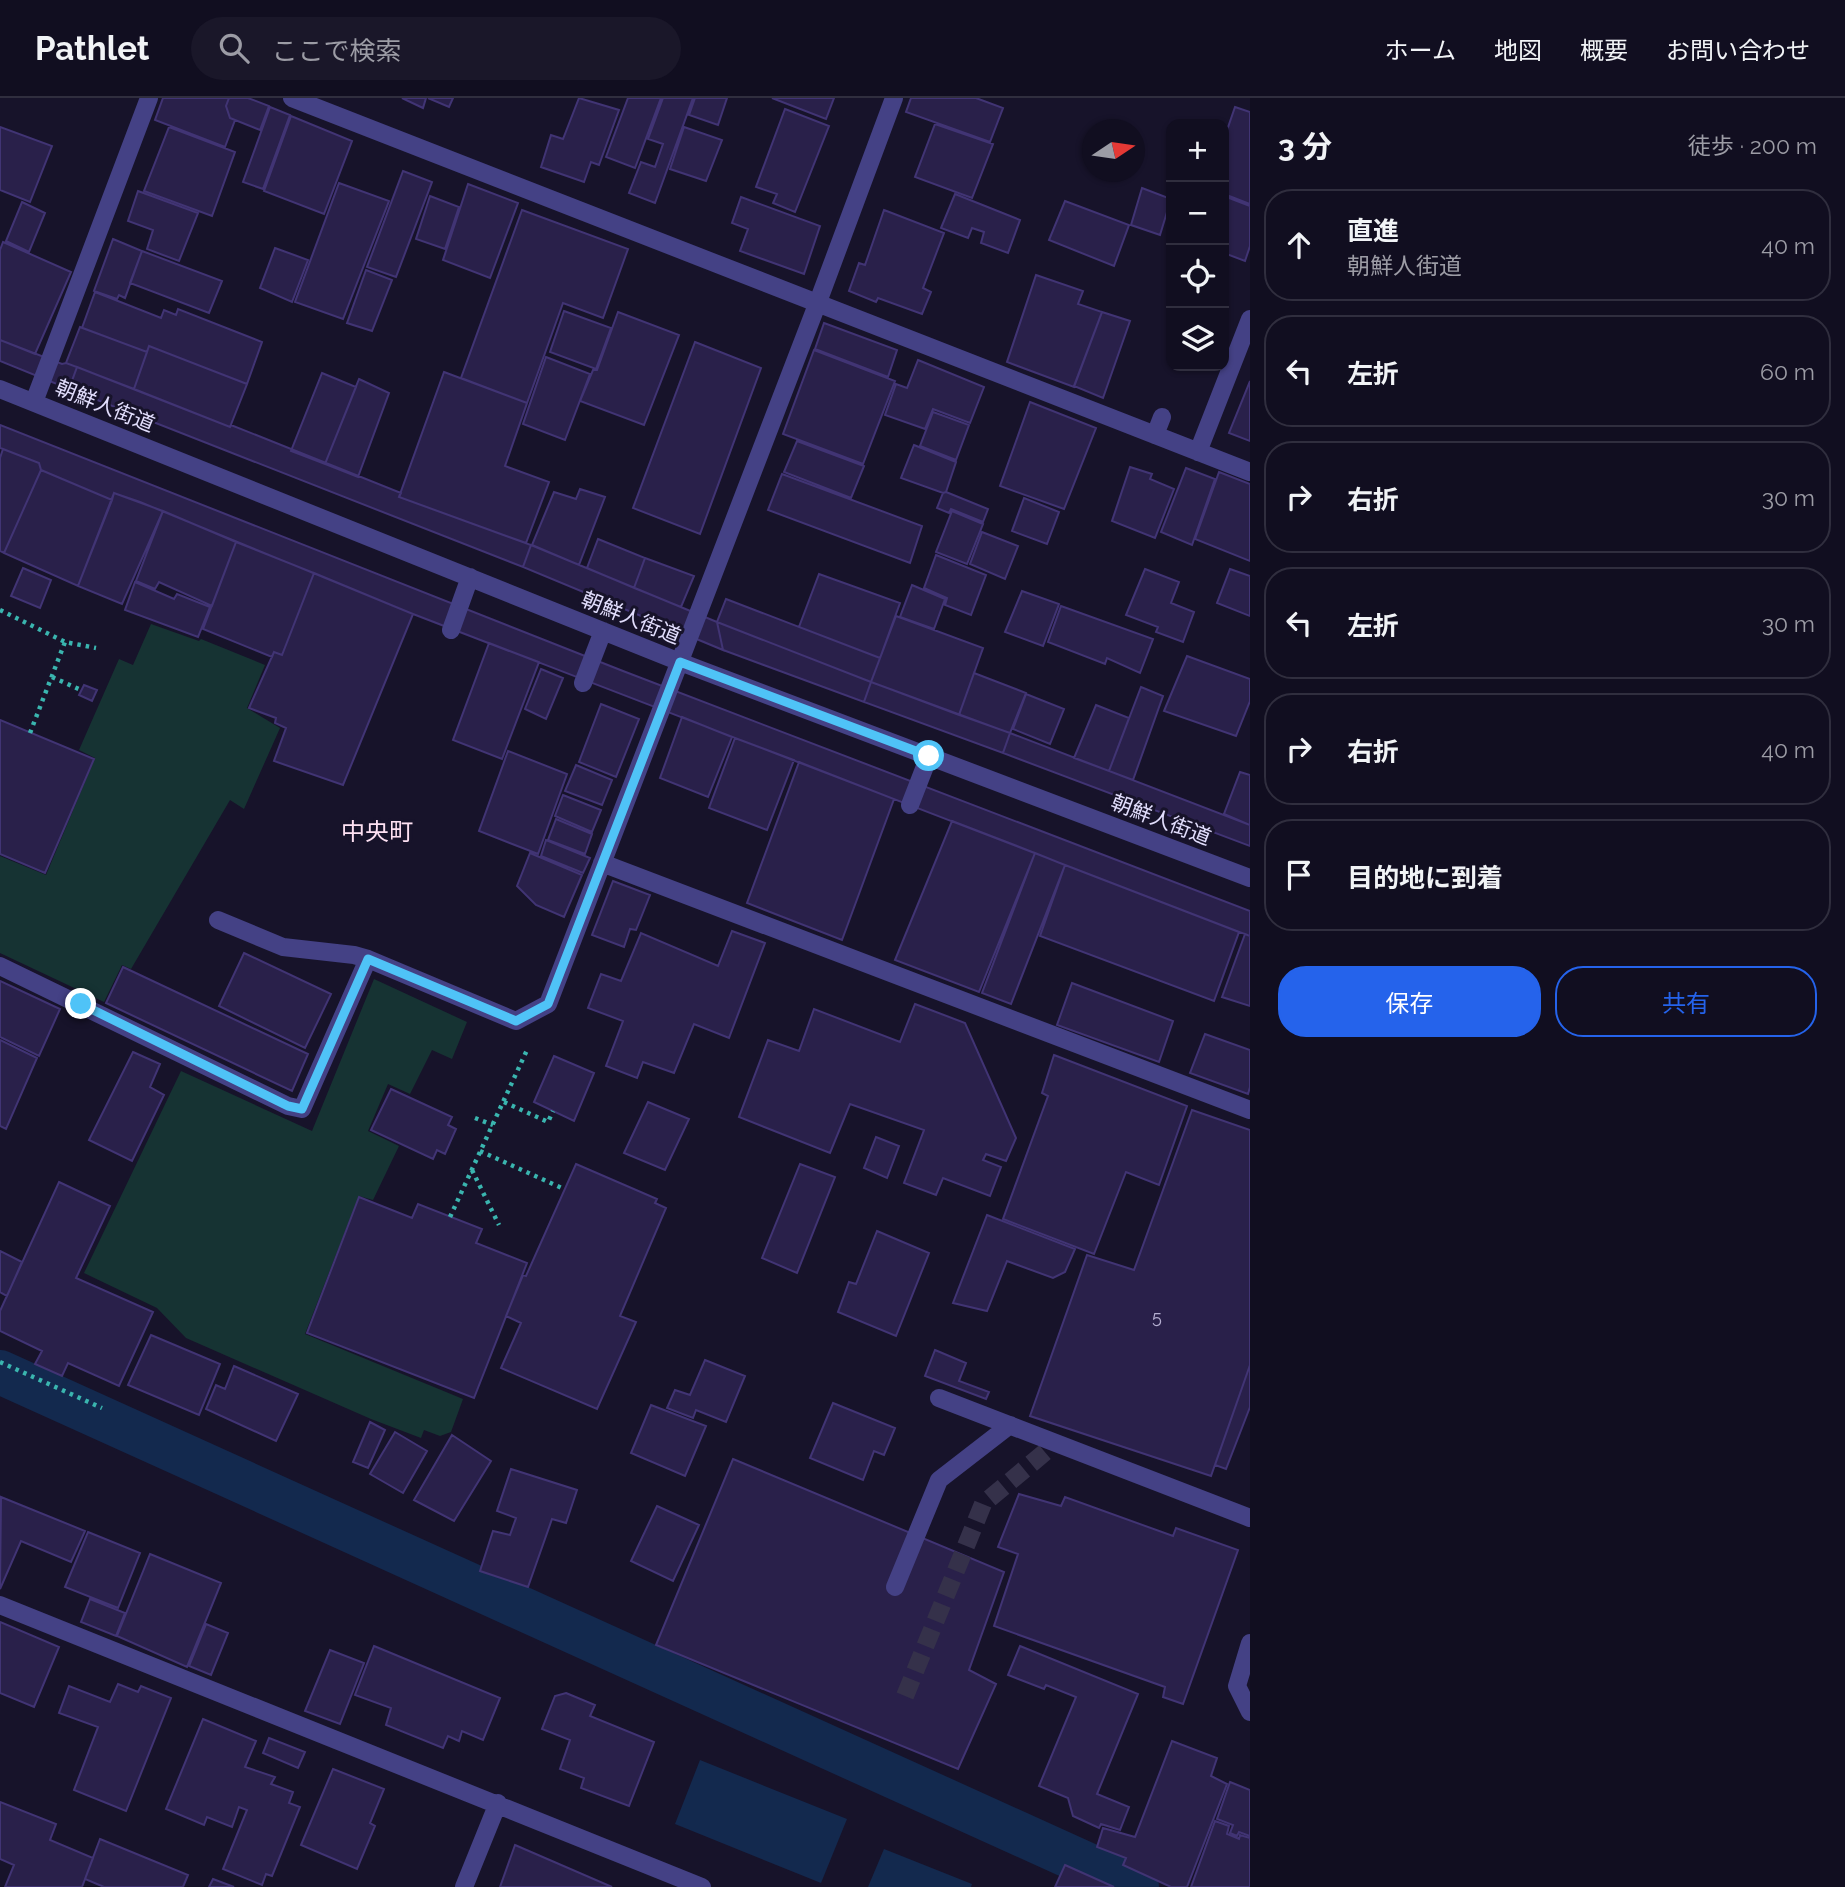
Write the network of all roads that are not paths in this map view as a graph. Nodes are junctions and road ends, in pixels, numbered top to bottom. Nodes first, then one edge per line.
1 (149, 98) edge
2 (292, 98) edge
3 (894, 98) edge
4 (818, 302) junction
5 (1250, 319) edge
6 (0, 388) edge
7 (34, 402) junction
8 (1162, 418) dead end
9 (1155, 435) junction
10 (1198, 452) junction
11 (1250, 472) edge
12 (470, 577) junction
13 (451, 630) dead end
14 (603, 631) junction
15 (680, 662) junction
16 (583, 683) dead end
17 (929, 756) junction
18 (910, 806) dead end
19 (602, 863) junction
20 (1250, 878) edge
21 (218, 920) dead end
22 (368, 959) junction
23 (0, 967) edge
24 (1250, 1110) edge
25 (939, 1398) dead end
26 (1010, 1425) junction
27 (1250, 1518) edge
28 (895, 1587) dead end
29 (0, 1605) edge
30 (1250, 1643) edge
31 (1250, 1712) edge
32 (498, 1803) junction
33 (464, 1887) edge
34 (702, 1887) edge

1 - 7 street
2 - 4 street
3 - 4 street
4 - 9 street
4 - 15 street
5 - 10 street
6 - 7 street, 朝鮮人街道
7 - 12 street, 朝鮮人街道
8 - 9 street
9 - 10 street
10 - 11 street
12 - 13 street
12 - 14 street, 朝鮮人街道
14 - 15 street, 朝鮮人街道
14 - 16 street
15 - 17 street, 朝鮮人街道
15 - 19 street
17 - 18 street
17 - 20 street, 朝鮮人街道
19 - 22 street
19 - 24 street
21 - 22 street
22 - 23 street
25 - 26 street
26 - 27 street
26 - 28 street
29 - 32 street
30 - 31 street
32 - 33 street
32 - 34 street

